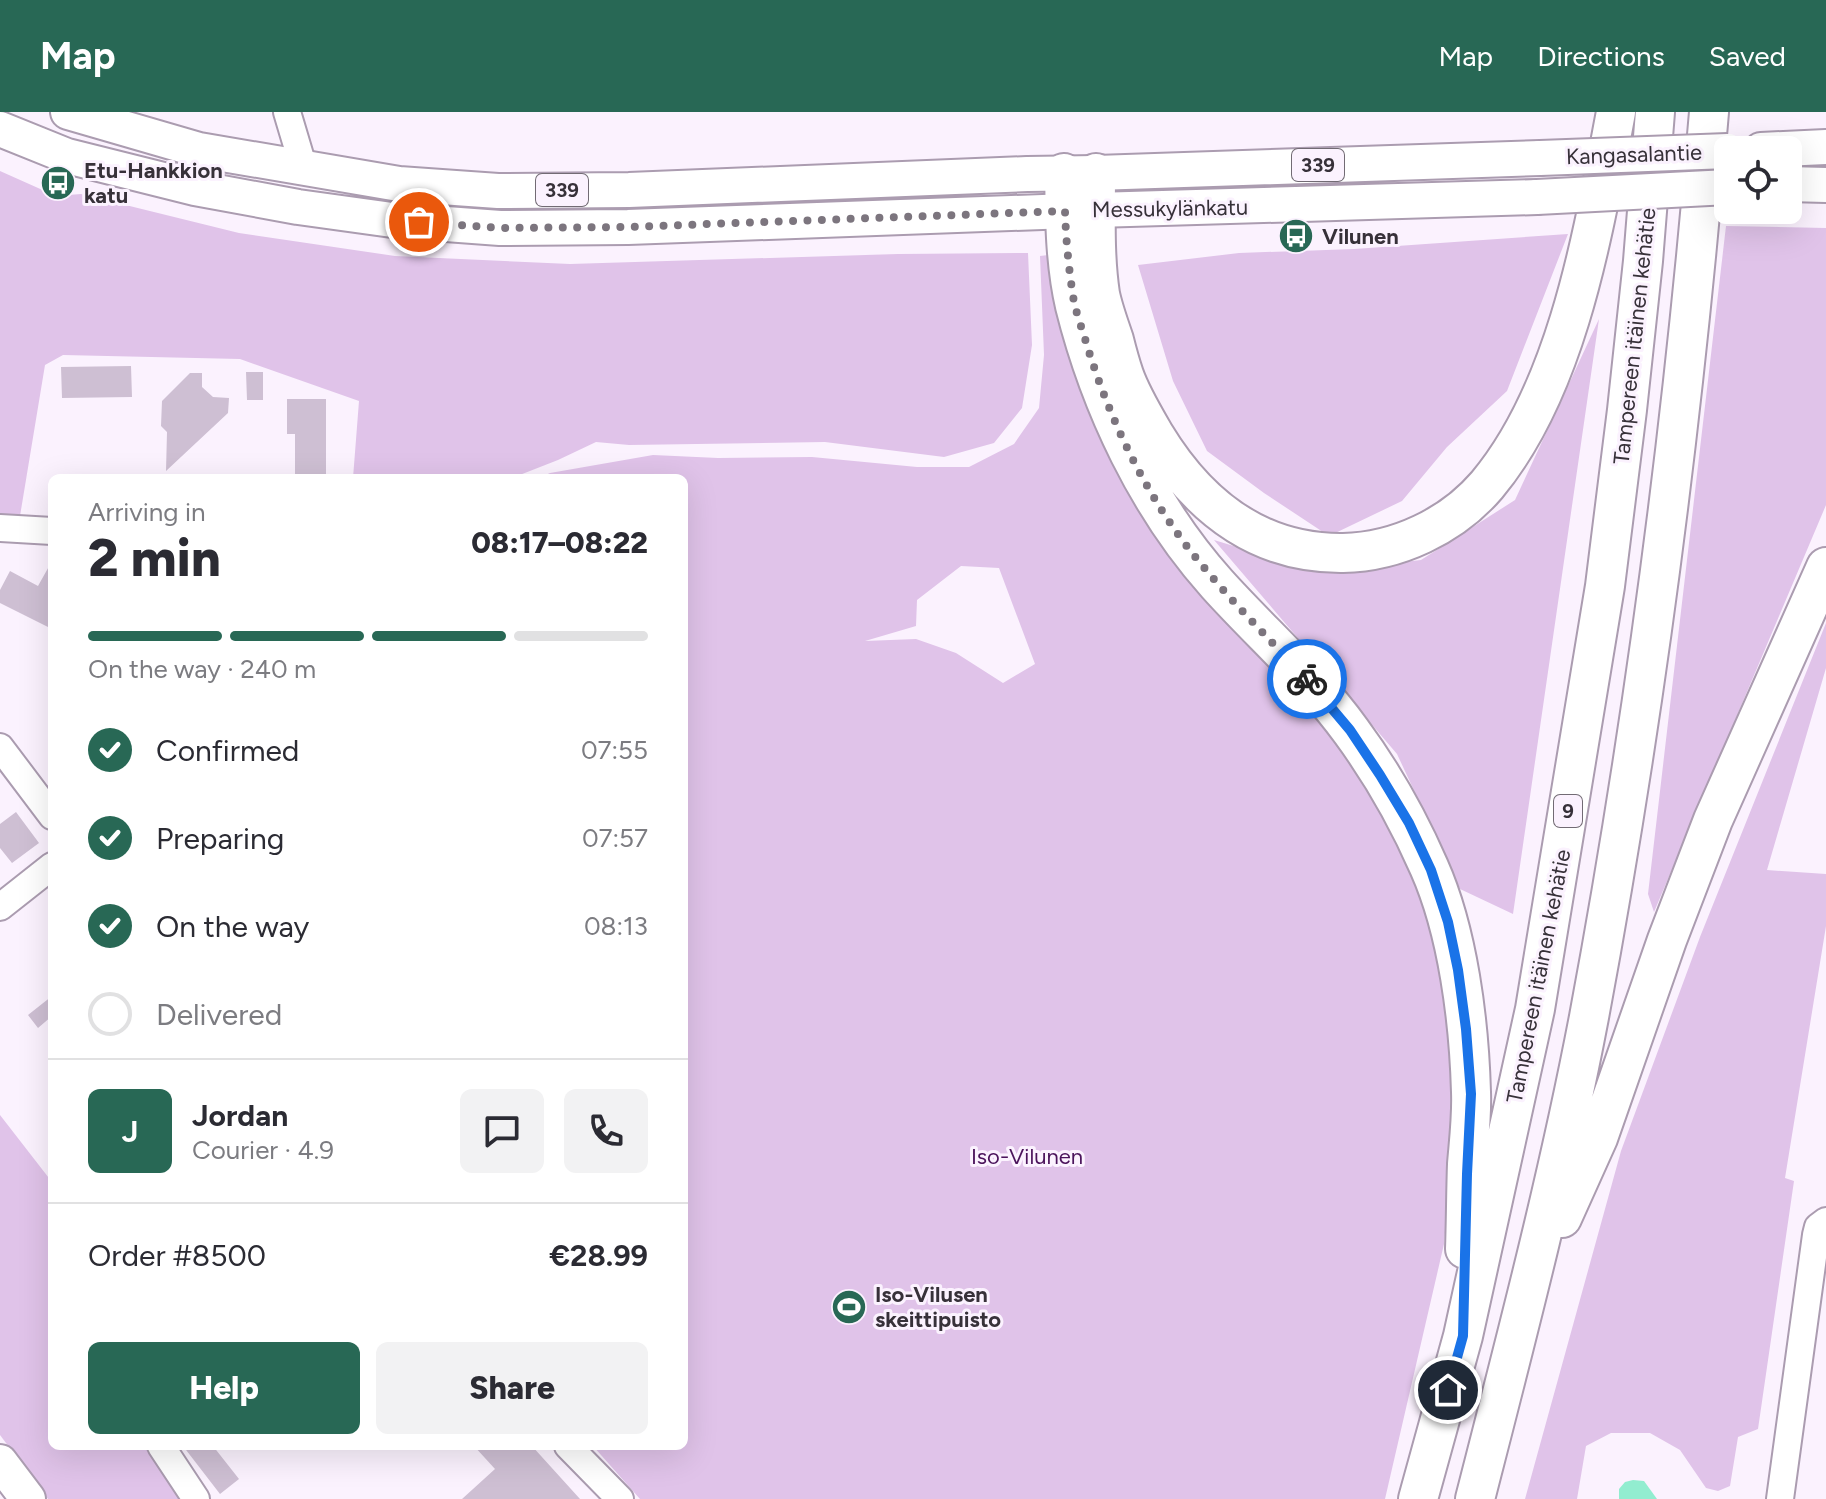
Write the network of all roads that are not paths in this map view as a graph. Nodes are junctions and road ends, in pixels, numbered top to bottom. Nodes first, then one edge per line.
1 (68, 112) edge
2 (287, 112) edge
3 (1616, 112) edge
4 (1655, 112) edge
5 (1709, 112) edge
6 (0, 129) edge
7 (1826, 147) edge
8 (1802, 148) edge
9 (1714, 152) edge
10 (1540, 158) joint
11 (304, 169) junction
12 (1802, 184) edge
13 (1826, 185) edge
14 (1714, 188) edge
15 (1080, 192) junction
16 (1537, 197) joint
17 (0, 528) edge
18 (48, 531) edge
19 (1826, 567) edge
20 (0, 747) edge
21 (48, 811) edge
22 (48, 869) edge
23 (0, 907) edge
24 (1826, 1221) edge
25 (1525, 1301) junction
26 (1463, 1336) junction
27 (164, 1450) edge
28 (572, 1450) edge
29 (0, 1462) edge
30 (28, 1499) edge
31 (196, 1499) edge
32 (620, 1499) edge
33 (1418, 1499) edge
34 (1475, 1499) edge
35 (1780, 1499) edge

1 - 11 main road, Messukylänkatu / 339
2 - 11 street
3 - 15 highway
4 - 26 highway, Tampereen itäinen kehätie / 9
5 - 25 highway
6 - 15 main road, Messukylänkatu / 339
7 - 8 main road
9 - 10 main road, Kangasalantie / 339, bridge
10 - 15 main road, Messukylänkatu / 339
11 - 15 main road, Messukylänkatu / 339
12 - 13 main road
14 - 16 main road, Kangasalantie / 339, bridge
15 - 16 main road, Messukylänkatu / 339
15 - 26 highway
17 - 18 street
19 - 25 highway
20 - 21 street
22 - 23 street
24 - 35 street
25 - 34 highway
26 - 33 highway, Tampereen itäinen kehätie / 9
27 - 31 street
28 - 32 street
29 - 30 main road

